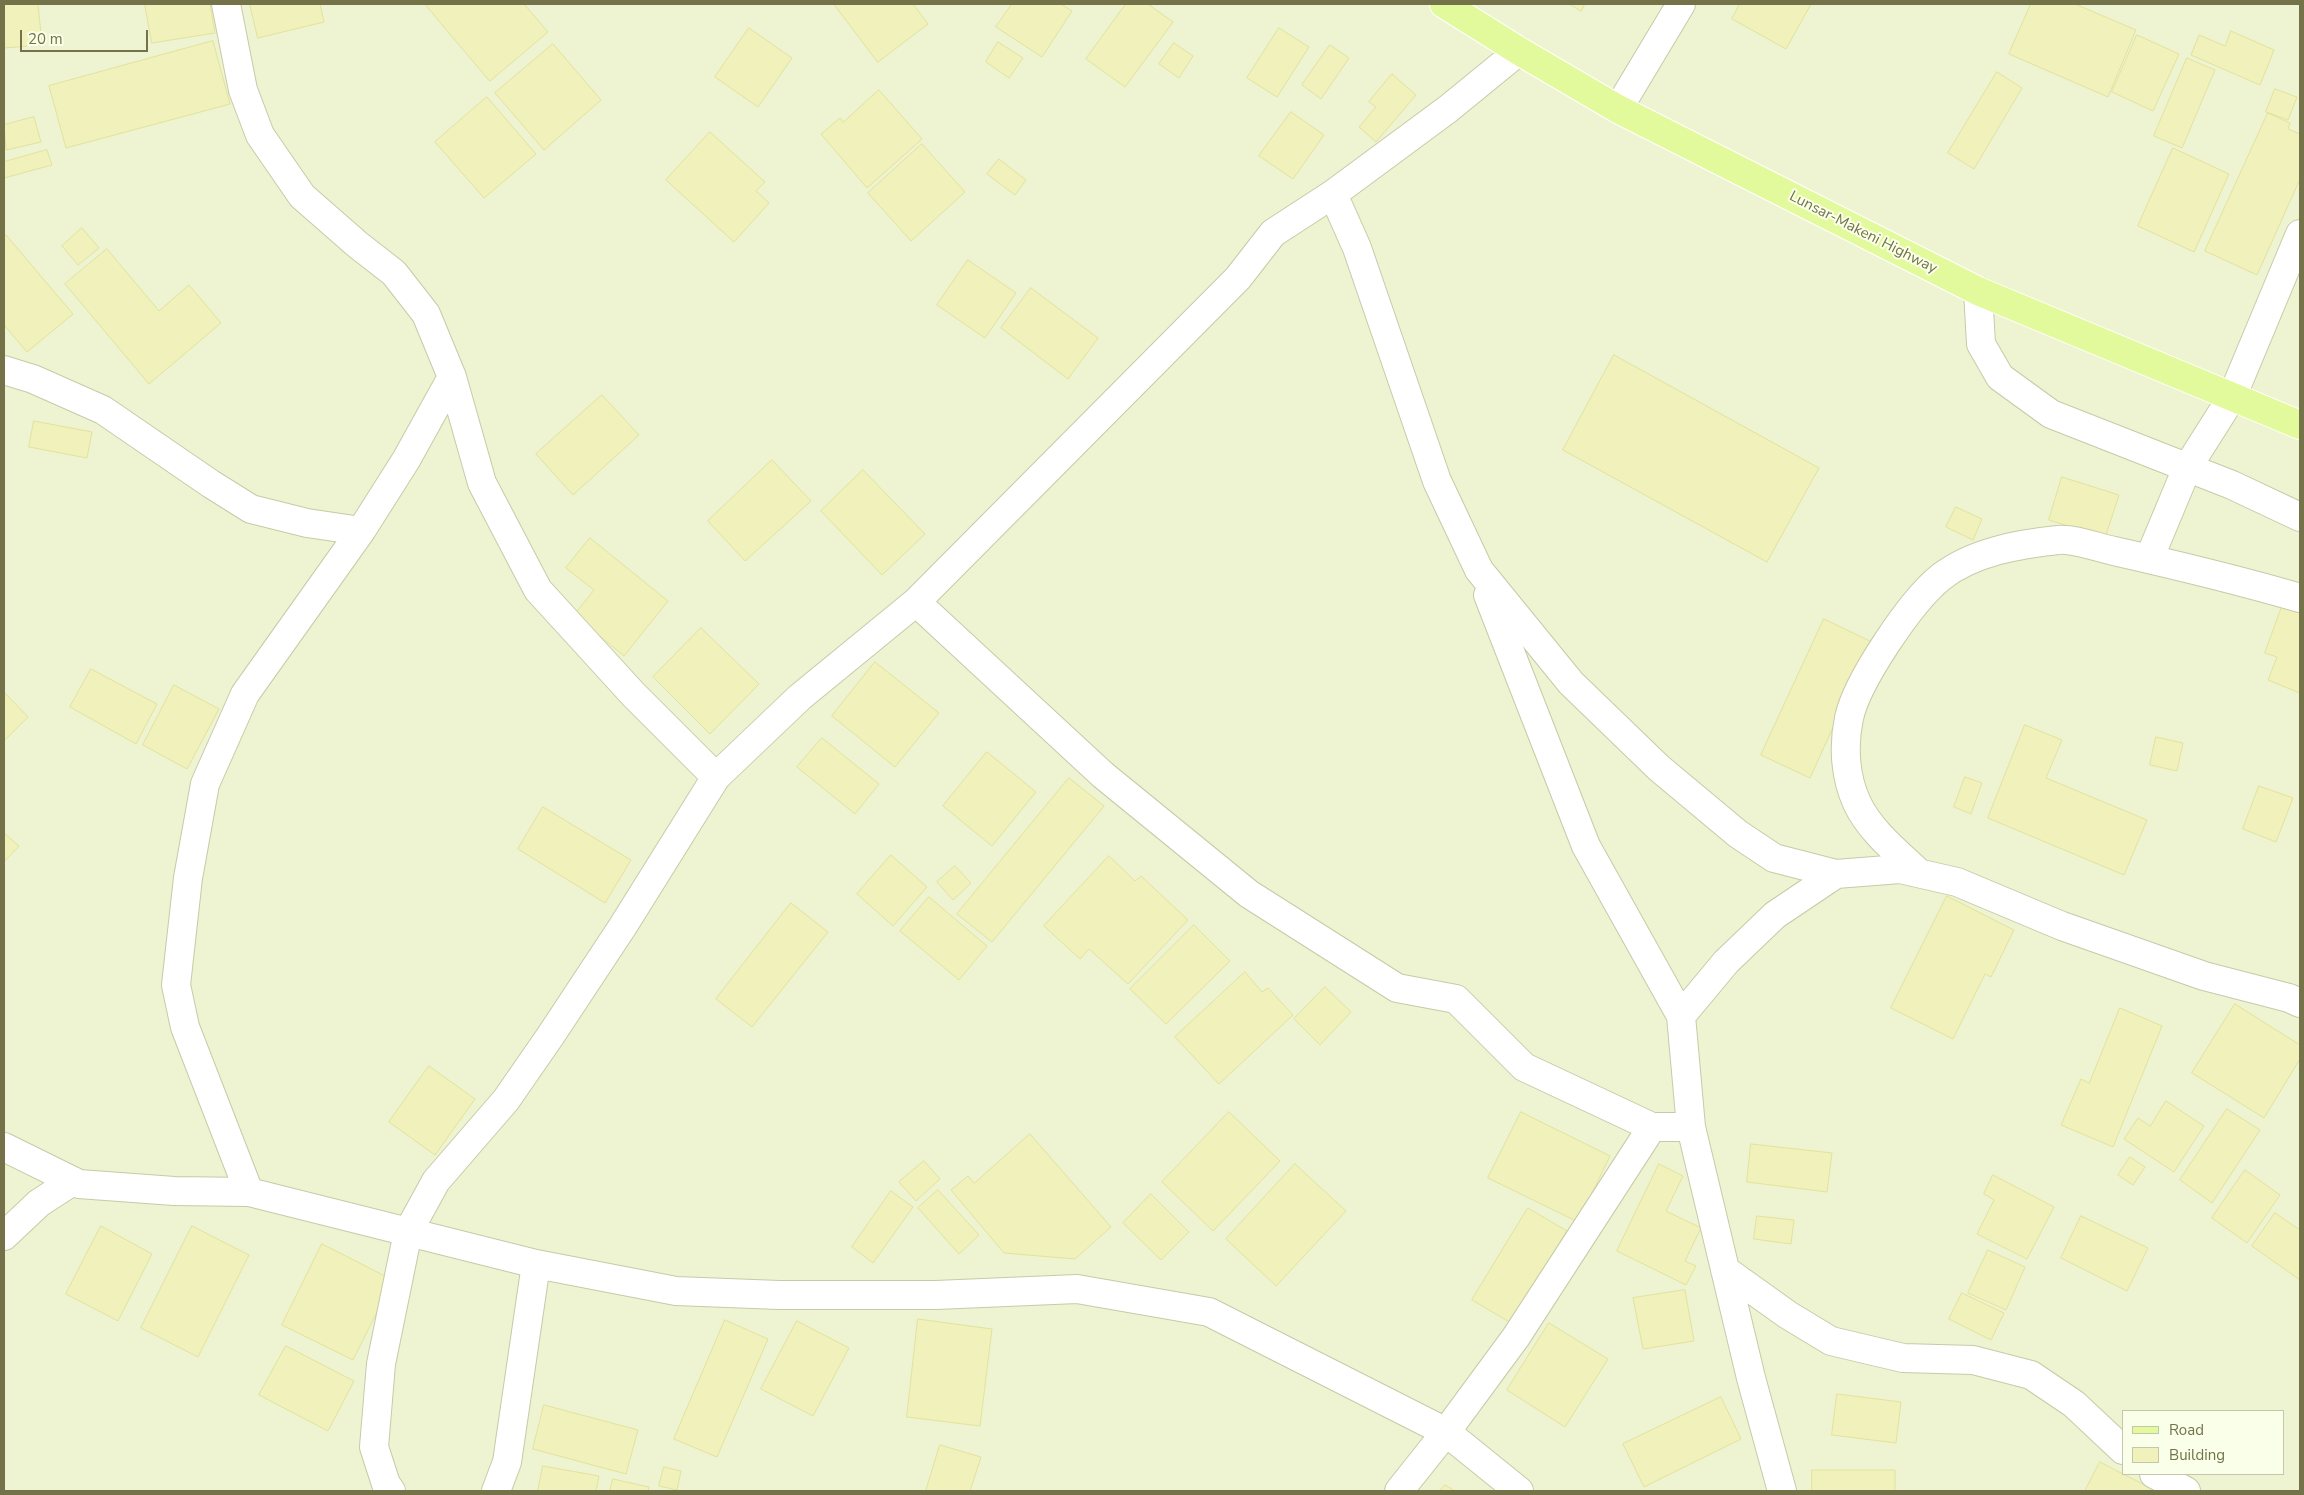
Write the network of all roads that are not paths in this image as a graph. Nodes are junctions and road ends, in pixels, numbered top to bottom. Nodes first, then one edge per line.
1 (226, 4) edge
2 (1444, 4) edge
3 (1682, 4) edge
4 (1519, 51) junction
5 (1618, 109) junction
6 (1333, 194) junction
7 (2300, 234) edge
8 (1978, 291) junction
9 (4, 370) edge
10 (452, 377) junction
11 (2232, 397) junction
12 (2300, 425) edge
13 (2187, 468) junction
14 (2300, 517) edge
15 (361, 531) junction
16 (2149, 559) junction
17 (1479, 570) junction
18 (2300, 598) edge
19 (916, 602) junction
20 (716, 776) junction
21 (1919, 873) junction
22 (1836, 874) junction
23 (2300, 1003) edge
24 (1681, 1016) junction
25 (1652, 1127) junction
26 (1691, 1127) junction
27 (4, 1147) edge
28 (73, 1181) junction
29 (250, 1192) junction
30 (408, 1232) junction
31 (4, 1236) edge
32 (536, 1264) junction
33 (1725, 1270) junction
34 (1446, 1432) junction
35 (2122, 1449) edge
36 (2156, 1475) edge
37 (391, 1491) edge
38 (496, 1491) edge
39 (1399, 1491) edge
40 (1519, 1491) edge
41 (1782, 1491) edge
42 (2186, 1491) edge

1 - 10 street
2 - 4 main road, Lunsar-Makeni Highway
3 - 5 street
4 - 5 main road, Lunsar-Makeni Highway
4 - 6 street
5 - 8 main road, Lunsar-Makeni Highway
6 - 17 street
6 - 19 street
7 - 11 street
8 - 11 main road, Lunsar-Makeni Highway
8 - 13 street
9 - 15 street
10 - 15 street
10 - 20 street
11 - 12 main road, Lunsar-Makeni Highway
11 - 13 street
13 - 14 street
13 - 16 street
15 - 29 street
16 - 18 street
16 - 21 street
17 - 22 street
17 - 24 street
19 - 20 street
19 - 25 street
20 - 30 street
21 - 22 street
21 - 23 street
22 - 24 street
24 - 26 street
25 - 26 street
25 - 34 street
26 - 33 street
27 - 28 street
28 - 29 street
28 - 31 street
29 - 30 street
30 - 32 street
30 - 37 street
32 - 34 street
32 - 38 street
33 - 35 street
33 - 41 street
34 - 39 street
34 - 40 street
36 - 42 street

